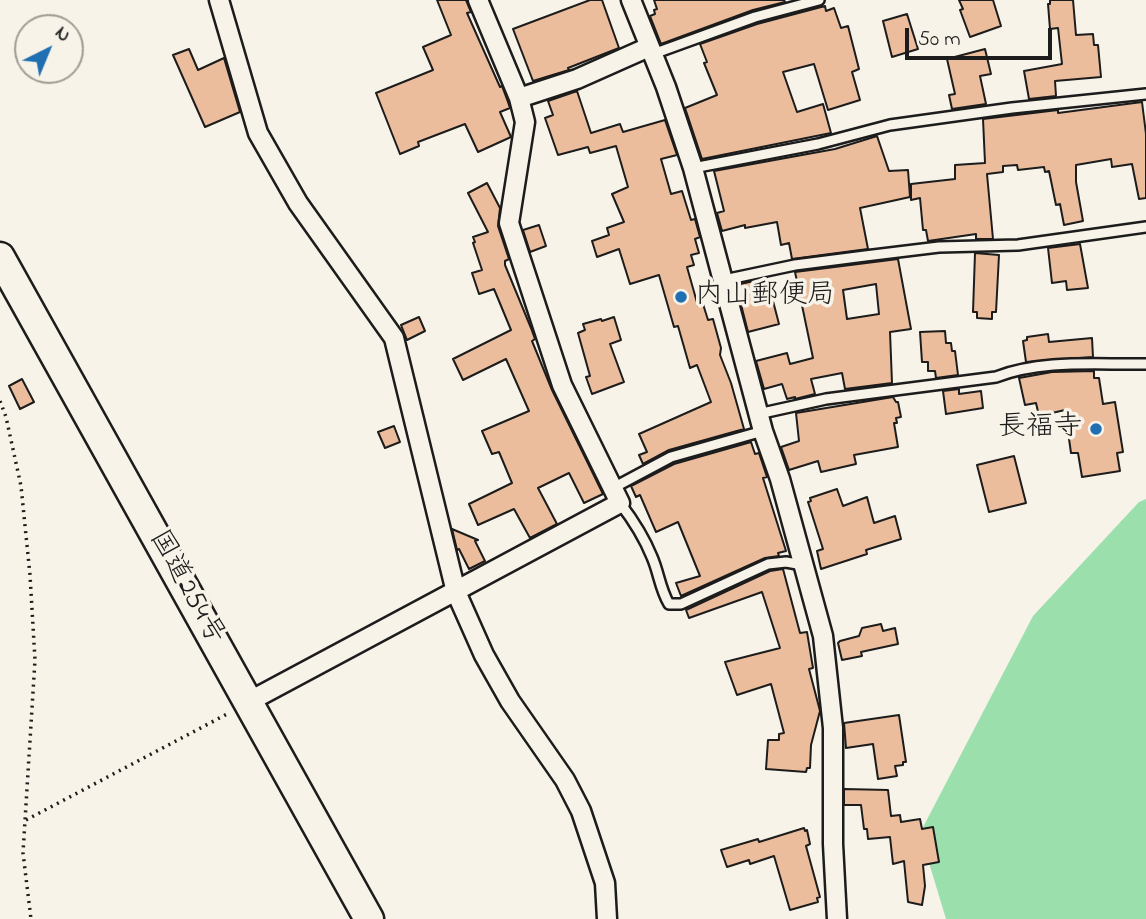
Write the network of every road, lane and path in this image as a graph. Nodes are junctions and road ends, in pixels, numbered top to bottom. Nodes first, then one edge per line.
1 (219, 0) edge
2 (478, 0) edge
3 (631, 0) edge
4 (819, 0) edge
5 (651, 50) junction
6 (1146, 94) edge
7 (519, 98) junction
8 (693, 168) junction
9 (1146, 227) edge
10 (0, 257) edge
11 (724, 280) junction
12 (1146, 364) edge
13 (0, 401) edge
14 (760, 422) junction
15 (617, 496) junction
16 (805, 566) junction
17 (456, 592) junction
18 (248, 702) junction
19 (26, 820) junction
20 (31, 919) edge
21 (369, 919) edge
22 (607, 919) edge
23 (837, 919) edge

1 - 17 street
2 - 7 street
3 - 5 street
4 - 5 lane
5 - 7 street
5 - 8 street
6 - 8 lane
7 - 15 street
8 - 11 street
9 - 11 lane
10 - 18 highway, 国道254号
11 - 14 street
12 - 14 lane
13 - 19 path
14 - 15 lane
14 - 16 street
15 - 16 lane
15 - 17 street
16 - 23 street
17 - 18 street
17 - 22 street
18 - 19 path
18 - 21 highway, 国道254号
19 - 20 path

